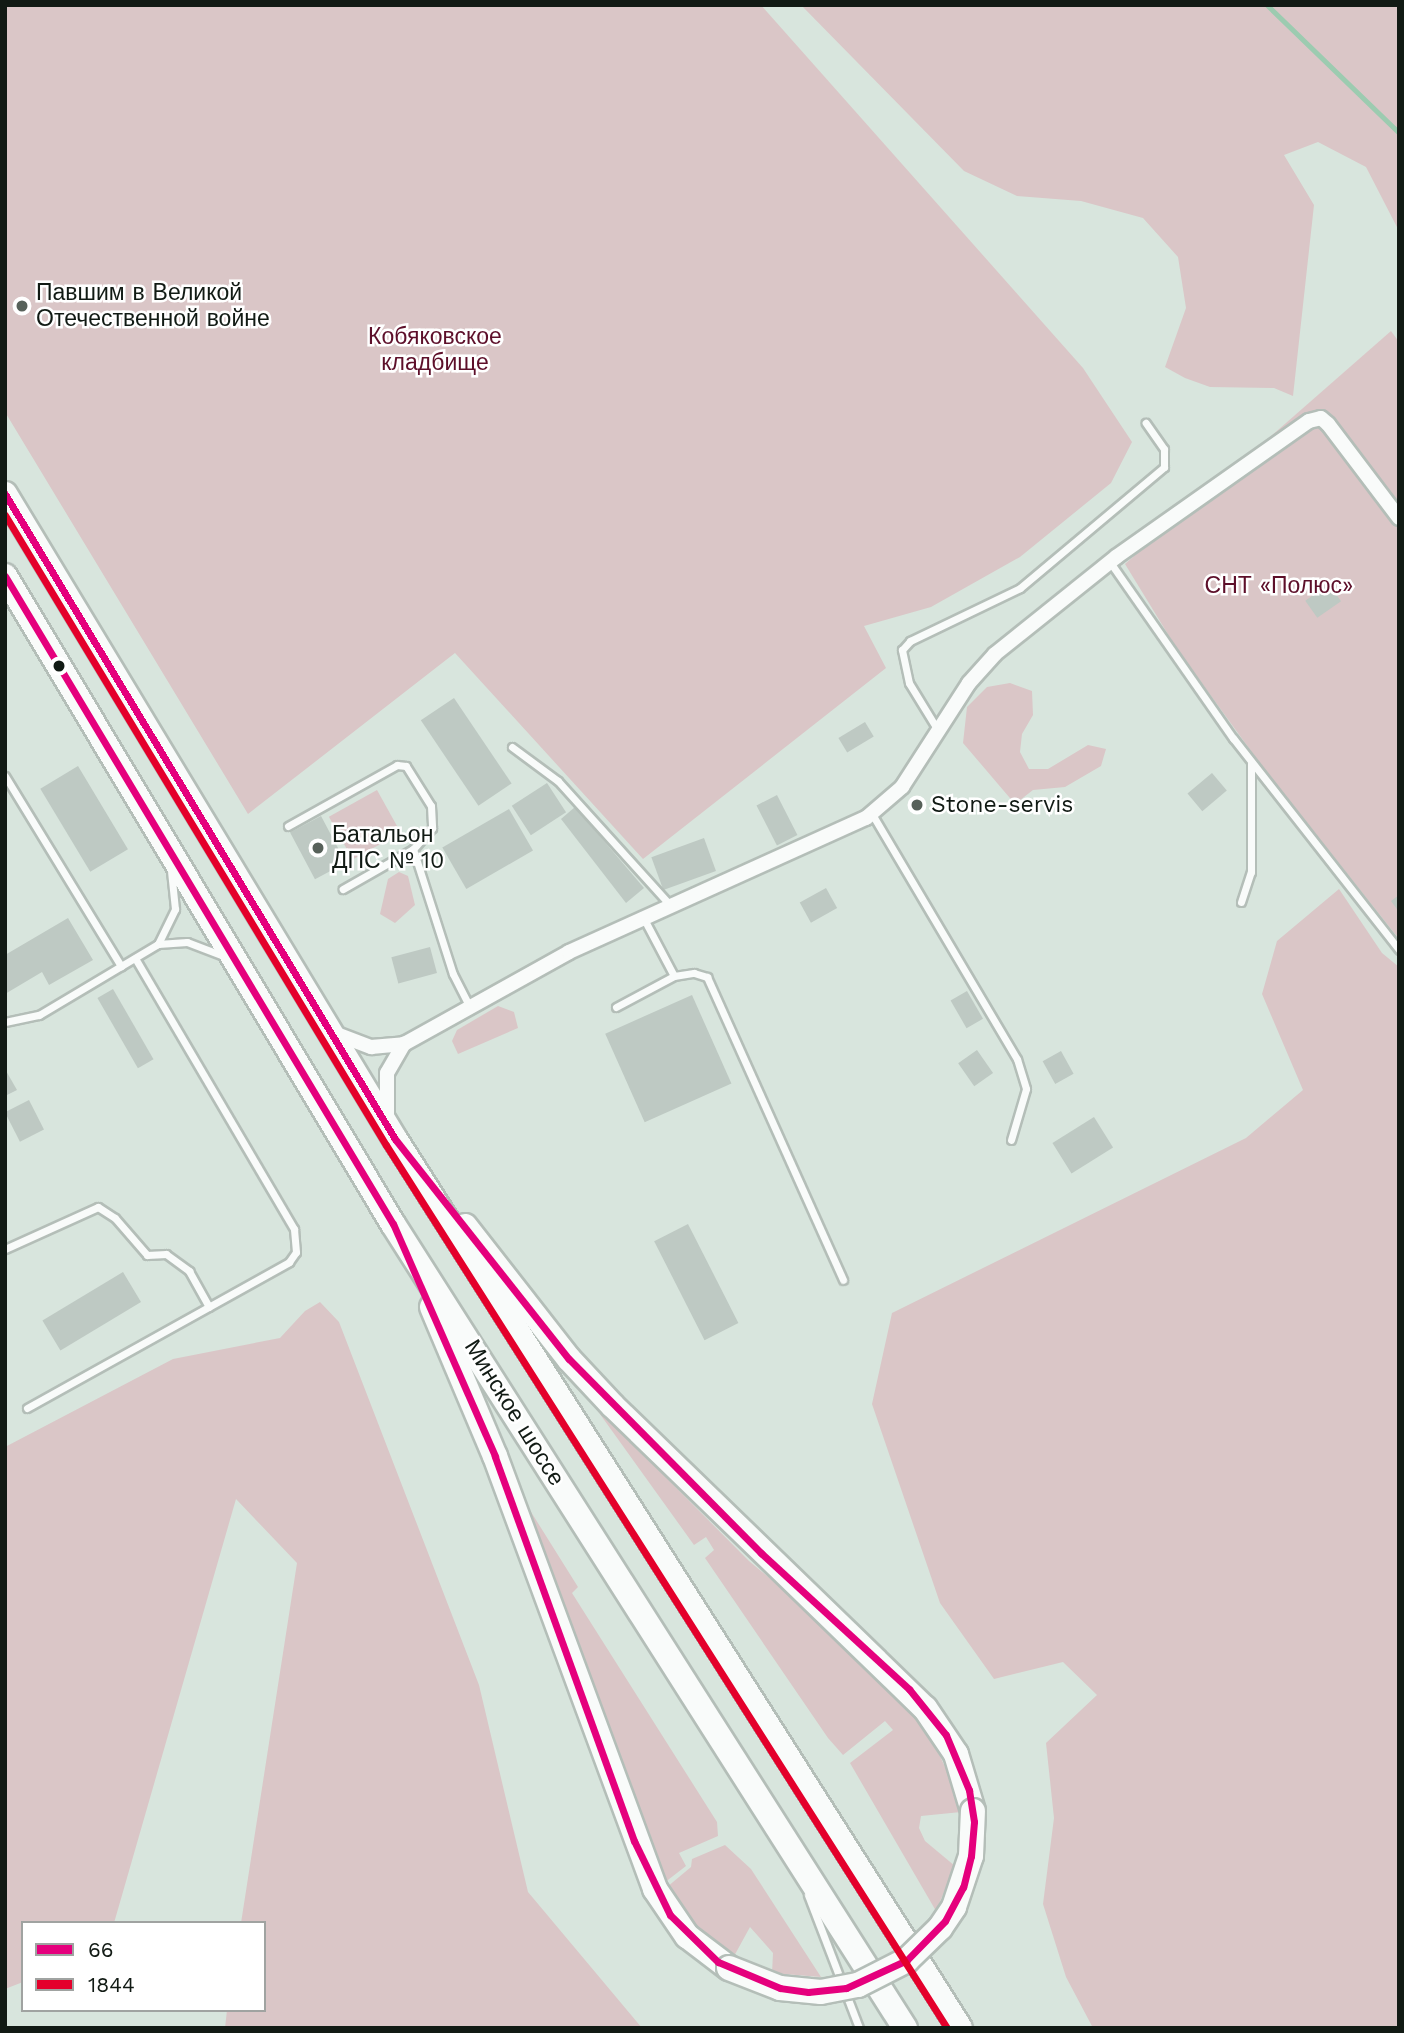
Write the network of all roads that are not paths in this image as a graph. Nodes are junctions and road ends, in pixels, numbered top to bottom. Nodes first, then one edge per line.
1 (1146, 423) dead end
2 (5, 494) edge
3 (1399, 518) edge
4 (1110, 562) junction
5 (5, 576) edge
6 (939, 733) junction
7 (512, 747) dead end
8 (1251, 762) junction
9 (5, 776) edge
10 (8, 794) edge
11 (872, 814) junction
12 (152, 822) junction
13 (288, 826) dead end
14 (413, 849) junction
15 (343, 889) dead end
16 (1241, 902) dead end
17 (671, 906) junction
18 (644, 918) junction
19 (158, 944) junction
20 (1399, 950) edge
21 (135, 958) junction
22 (238, 965) junction
23 (121, 966) junction
24 (674, 976) junction
25 (469, 1006) junction
26 (616, 1007) dead end
27 (5, 1022) edge
28 (330, 1031) junction
29 (404, 1044) junction
30 (391, 1133) junction
31 (1011, 1140) dead end
32 (393, 1224) junction
33 (5, 1249) edge
34 (843, 1280) dead end
35 (209, 1307) junction
36 (27, 1408) dead end
37 (789, 1845) junction
38 (859, 2028) edge
39 (905, 2028) edge
40 (960, 2028) edge

1 - 6 lane
2 - 28 highway, Минское шоссе
3 - 4 street
4 - 6 street
4 - 8 lane
5 - 12 highway, Минское шоссе
6 - 11 street
7 - 17 lane
8 - 16 lane
8 - 20 lane
9 - 10 lane
10 - 23 lane
11 - 17 street
11 - 31 lane
12 - 19 lane
12 - 22 highway, Минское шоссе
13 - 14 lane
14 - 15 lane
14 - 25 lane
17 - 18 street
18 - 24 lane
18 - 25 street
19 - 21 lane
19 - 22 lane
21 - 23 lane
21 - 35 lane
22 - 32 highway, Минское шоссе
23 - 27 lane
24 - 26 lane
24 - 34 lane
25 - 29 street
28 - 29 street
28 - 30 highway, Минское шоссе
29 - 30 street
30 - 32 highway, bridge
30 - 40 highway, Минское шоссе
32 - 37 highway, Минское шоссе
33 - 35 lane
35 - 36 lane
37 - 38 lane
37 - 39 highway, Минское шоссе

